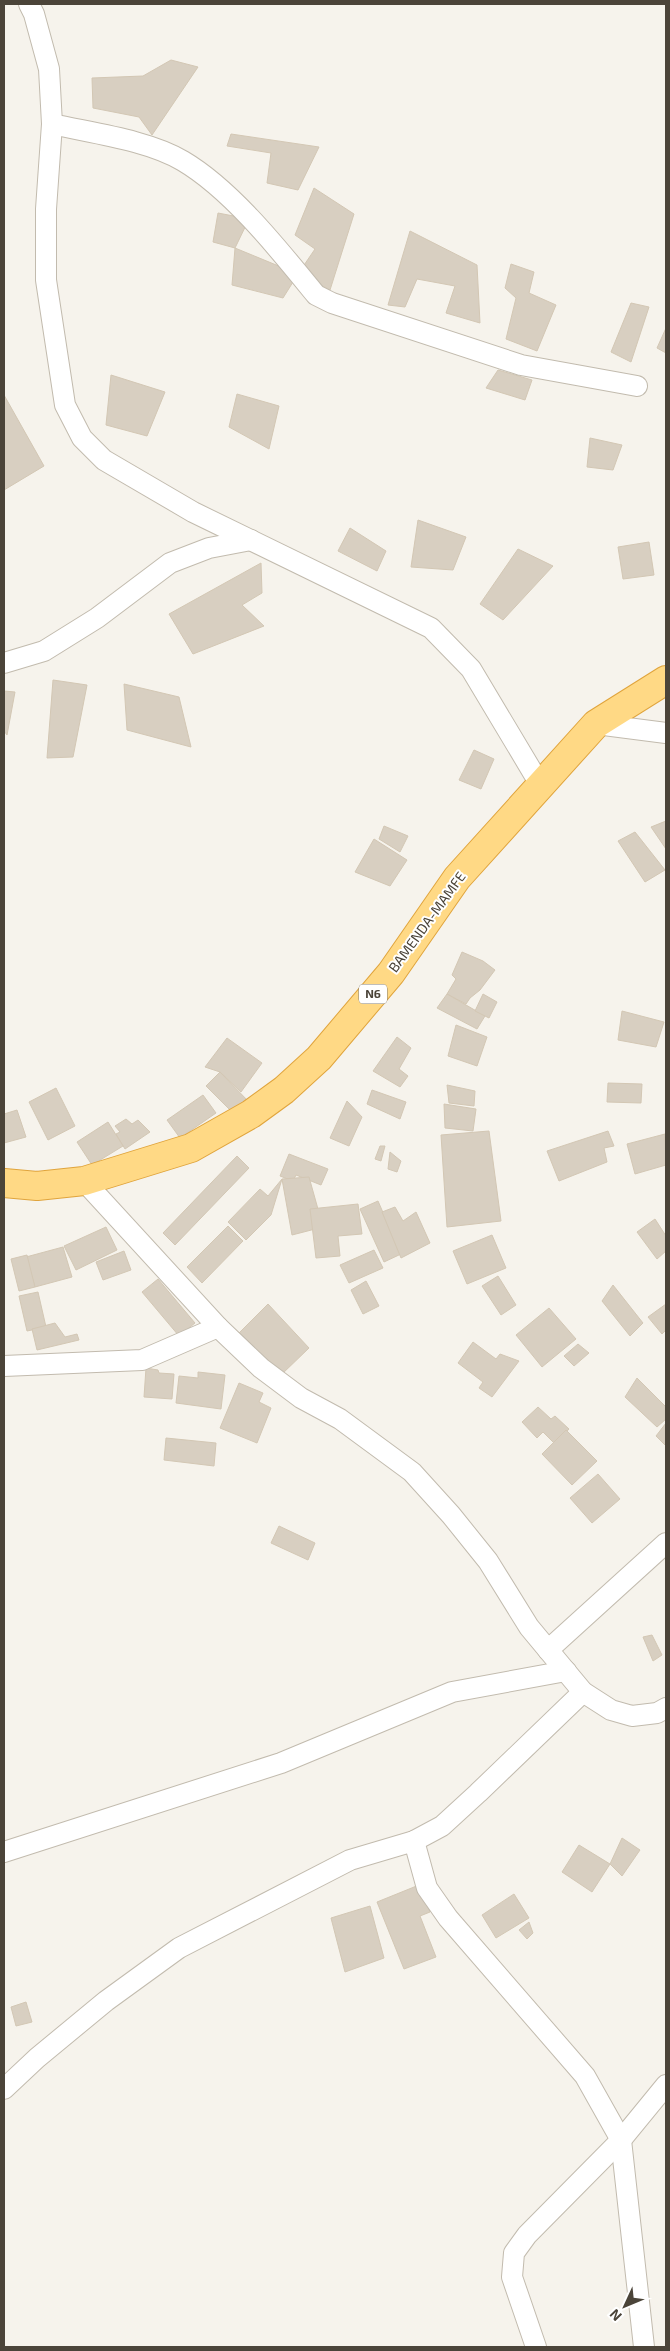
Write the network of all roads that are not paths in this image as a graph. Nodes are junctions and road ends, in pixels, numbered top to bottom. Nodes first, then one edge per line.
1 (37, 7) edge
2 (52, 124) junction
3 (637, 386) dead end
4 (251, 540) junction
5 (4, 663) edge
6 (666, 680) edge
7 (596, 724) junction
8 (666, 733) edge
9 (541, 786) junction
10 (84, 1181) junction
11 (4, 1182) edge
12 (218, 1327) junction
13 (4, 1366) edge
14 (666, 1543) edge
15 (548, 1650) junction
16 (566, 1670) junction
17 (584, 1692) junction
18 (666, 1708) edge
19 (414, 1841) junction
20 (4, 1852) edge
21 (666, 2085) edge
22 (4, 2089) edge
23 (622, 2140) junction
24 (536, 2347) edge
25 (644, 2347) edge

1 - 2 street
2 - 3 street
2 - 4 street
4 - 5 street
4 - 9 street
6 - 7 highway, BAMENDA-MAMFE / N6
7 - 8 street
7 - 9 highway, BAMENDA-MAMFE / N6
9 - 10 highway, BAMENDA-MAMFE / N6
10 - 11 highway, BAMENDA-MAMFE / N6
10 - 12 street
12 - 13 street
12 - 15 street
14 - 15 street
15 - 16 street
16 - 17 street
16 - 20 street
17 - 18 street
17 - 19 street
19 - 22 street
19 - 23 street
21 - 23 street
23 - 24 street
23 - 25 street

